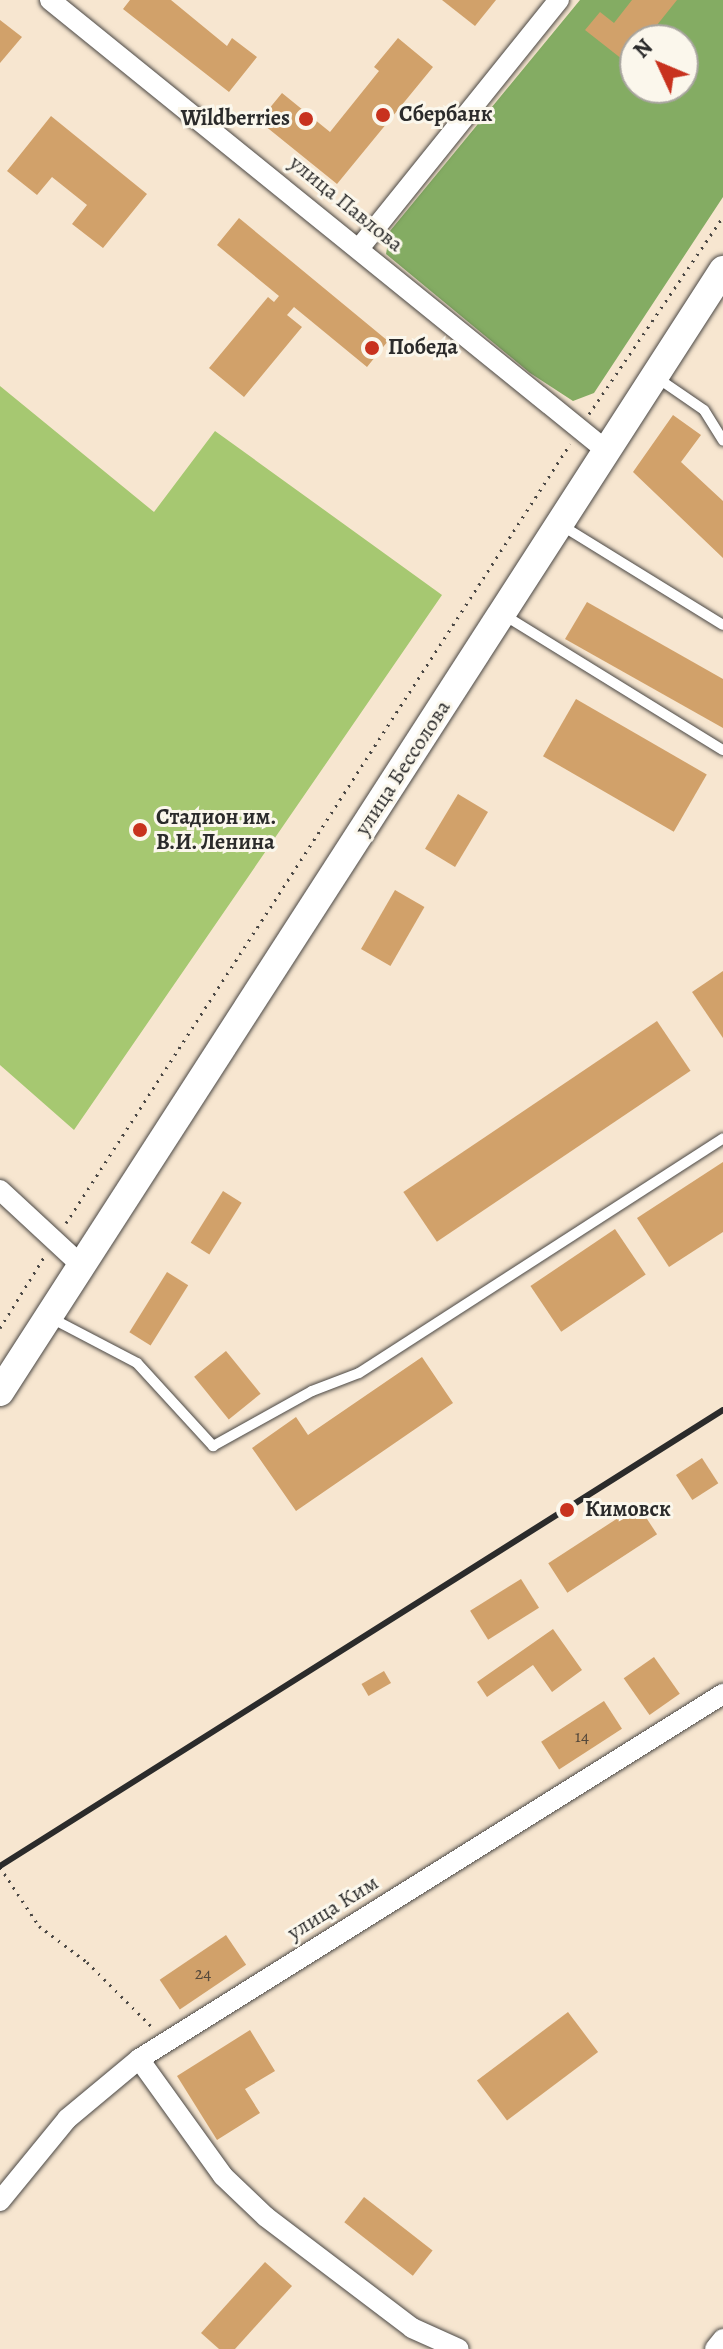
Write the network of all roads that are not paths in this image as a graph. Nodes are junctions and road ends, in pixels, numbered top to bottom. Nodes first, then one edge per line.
1 (50, 0) edge
2 (559, 0) edge
3 (361, 246) junction
4 (723, 270) edge
5 (655, 376) junction
6 (723, 440) edge
7 (607, 451) junction
8 (559, 524) junction
9 (502, 614) junction
10 (723, 625) edge
11 (723, 750) edge
12 (723, 1138) edge
13 (0, 1190) edge
14 (82, 1266) junction
15 (49, 1317) junction
16 (0, 1392) edge
17 (723, 1694) edge
18 (139, 2059) junction
19 (0, 2201) edge
20 (723, 2339) edge
21 (459, 2349) edge
22 (715, 2349) edge

1 - 3 street, улица Павлова
2 - 3 street
3 - 7 street, улица Павлова
4 - 5 main road, улица Бессолова
5 - 6 lane
5 - 7 main road, улица Бессолова
7 - 8 main road, улица Бессолова
8 - 9 main road, улица Бессолова
8 - 10 lane
9 - 11 lane
9 - 14 main road, улица Бессолова
12 - 15 lane
13 - 14 street
14 - 15 main road, улица Бессолова
15 - 16 main road, улица Бессолова
17 - 18 street, улица Ким
18 - 19 street, улица Ким
18 - 21 street
20 - 22 street

